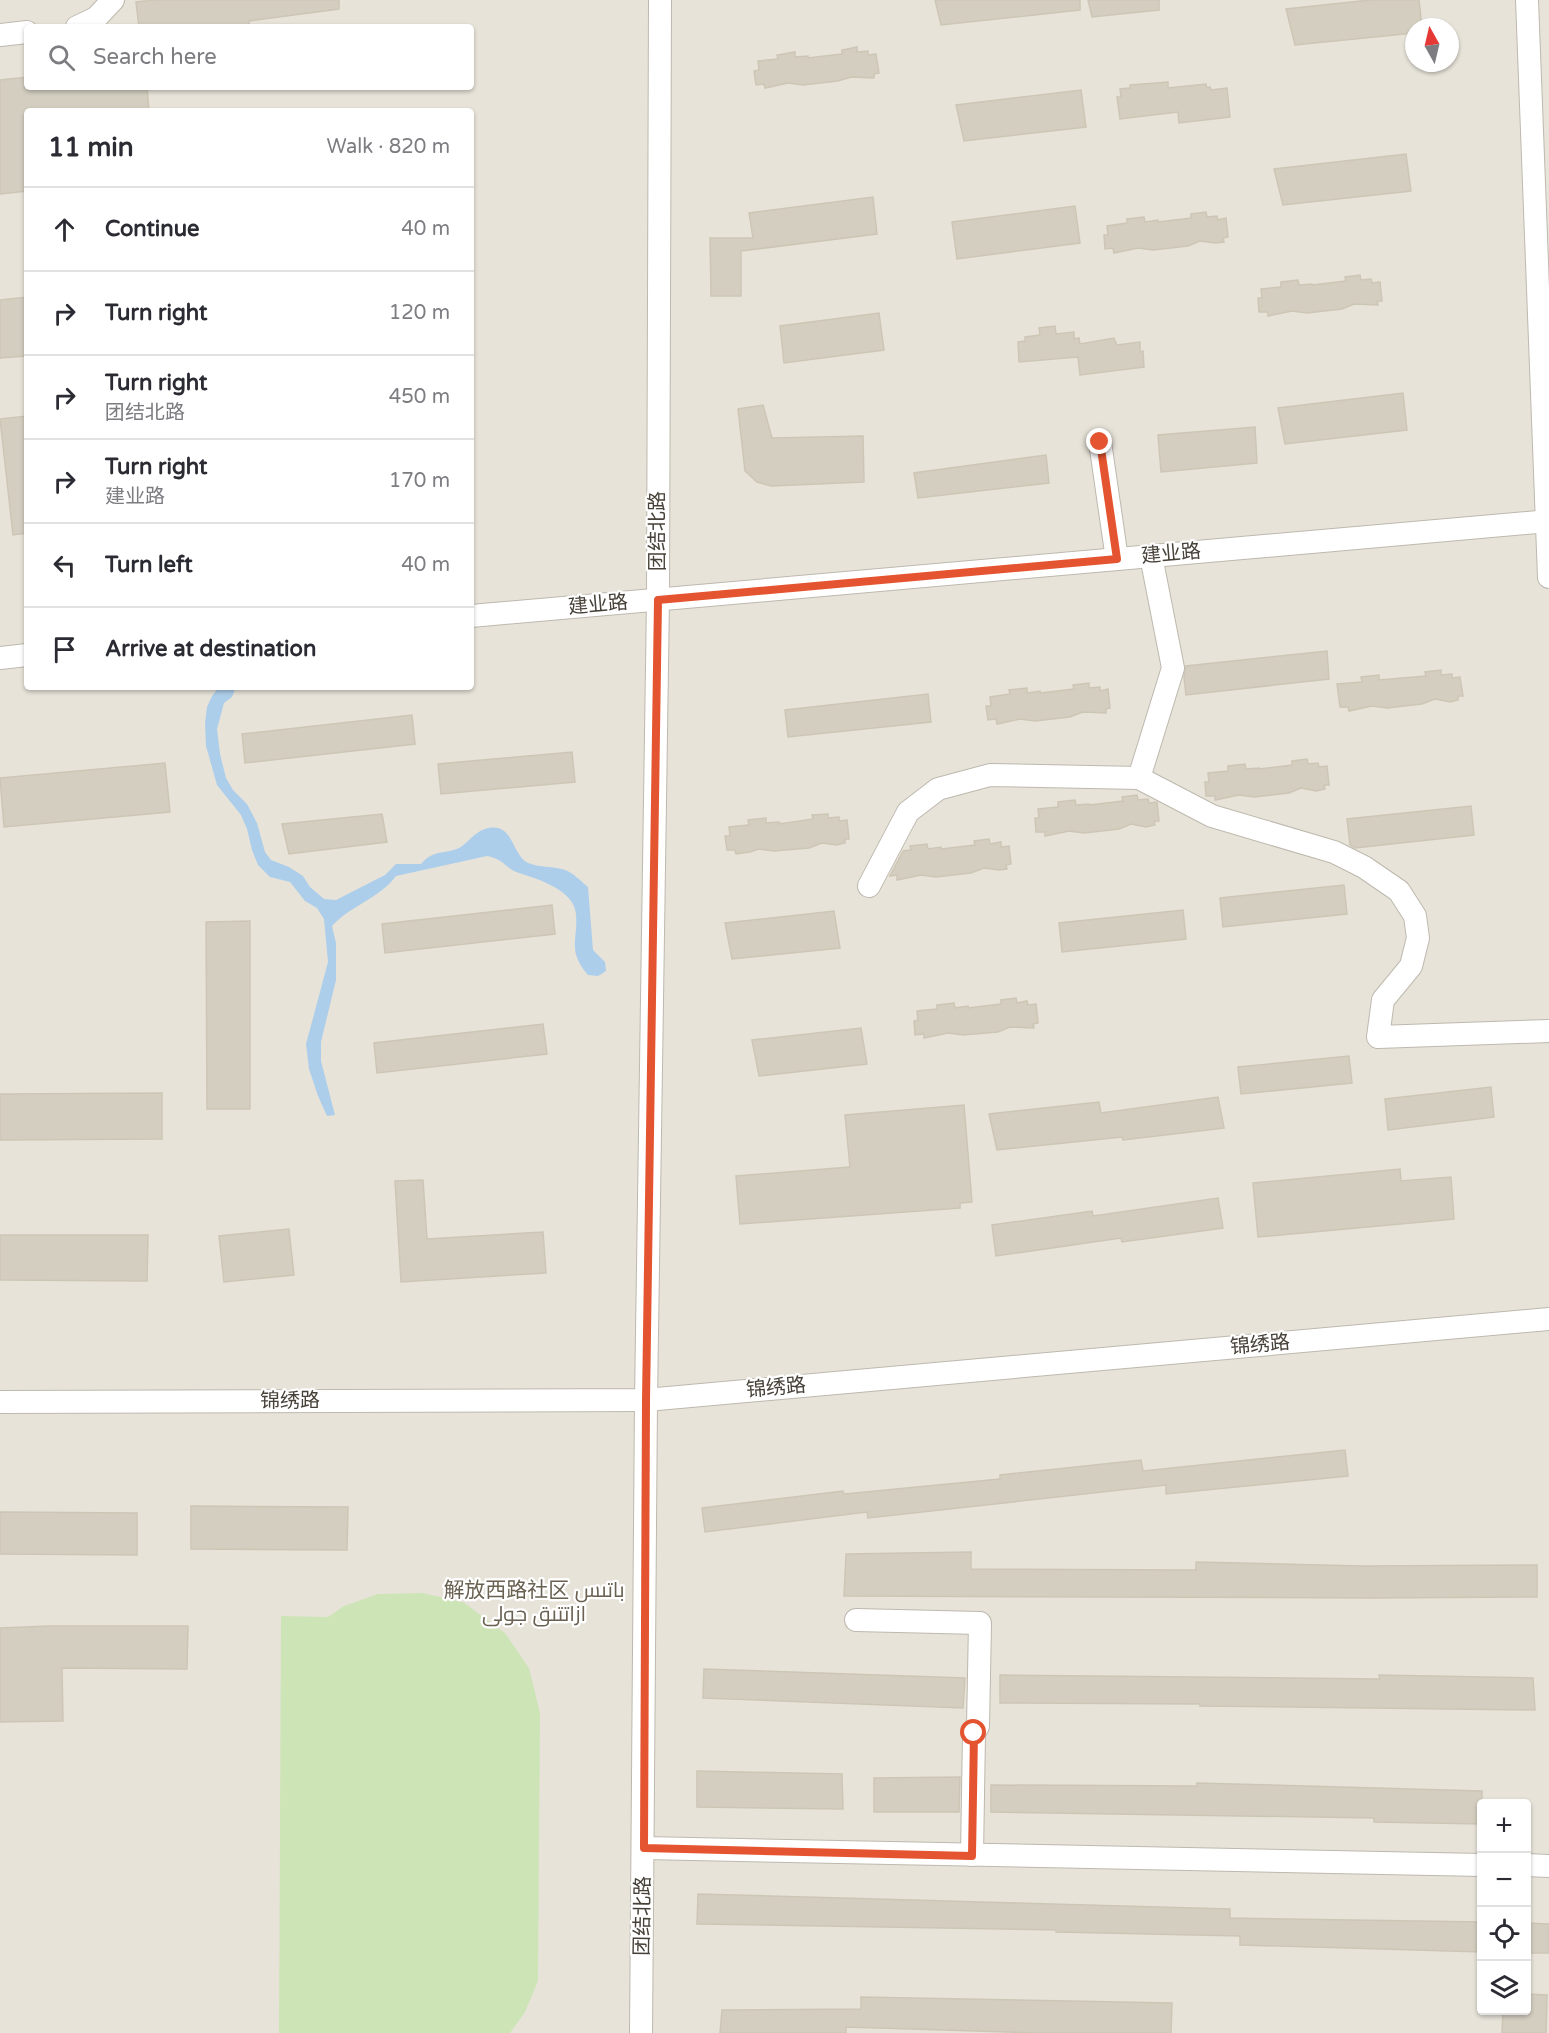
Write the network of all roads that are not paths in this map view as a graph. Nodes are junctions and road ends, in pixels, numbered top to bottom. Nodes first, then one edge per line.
1 (112, 0) edge
2 (660, 0) edge
3 (1527, 0) edge
4 (83, 24) edge
5 (24, 32) edge
6 (0, 35) edge
7 (1100, 442) dead end
8 (1548, 521) edge
9 (1151, 556) junction
10 (1117, 559) junction
11 (1549, 577) edge
12 (658, 600) junction
13 (474, 616) edge
14 (24, 655) edge
15 (0, 658) edge
16 (1139, 778) junction
17 (869, 886) dead end
18 (1549, 1031) edge
19 (1549, 1319) edge
20 (646, 1400) junction
21 (0, 1402) edge
22 (856, 1620) dead end
23 (644, 1848) junction
24 (972, 1856) junction
25 (1477, 1864) edge
26 (1531, 1865) edge
27 (1549, 1866) edge
28 (641, 2033) edge

1 - 4 street
2 - 12 street, 团结北路
3 - 8 street
5 - 6 street
7 - 10 street
8 - 9 street, 建业路
8 - 11 street
9 - 10 street, 建业路
9 - 16 street
10 - 12 street, 建业路
12 - 13 street, 建业路
12 - 20 street, 团结北路
14 - 15 street
16 - 17 street
16 - 18 street
19 - 20 street, 锦绣路
20 - 21 street, 锦绣路
20 - 23 street, 团结北路
22 - 24 street
23 - 24 street
23 - 28 street, 团结北路
24 - 25 street
26 - 27 street

